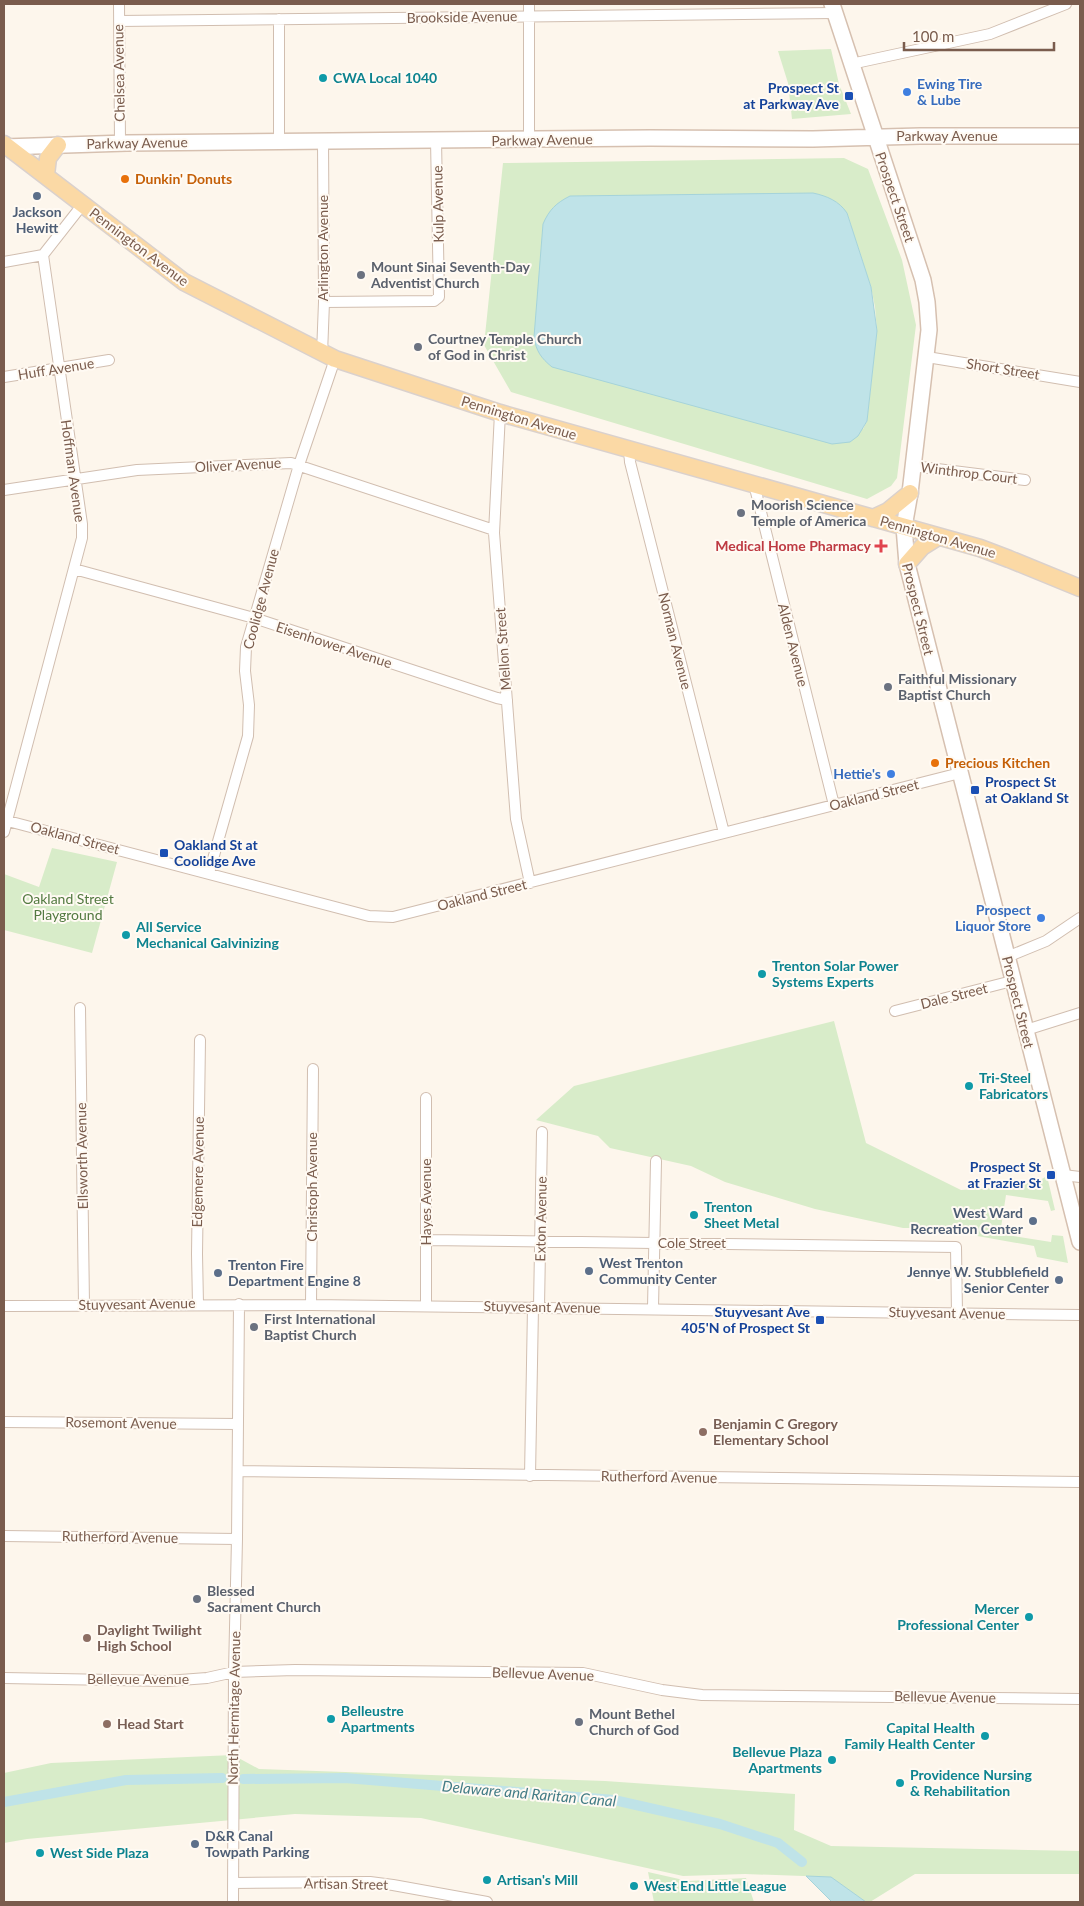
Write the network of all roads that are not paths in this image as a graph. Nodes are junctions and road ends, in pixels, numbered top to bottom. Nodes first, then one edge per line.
1 (119, 4) edge
2 (529, 4) edge
3 (1066, 4) edge
4 (834, 8) edge
5 (529, 16) junction
6 (279, 19) junction
7 (119, 21) junction
8 (851, 64) junction
9 (1080, 136) edge
10 (875, 138) junction
11 (436, 140) junction
12 (529, 140) junction
13 (323, 142) junction
14 (120, 143) junction
15 (279, 143) junction
16 (58, 145) junction
17 (5, 146) edge
18 (46, 175) junction
19 (83, 204) junction
20 (44, 254) junction
21 (4, 262) edge
22 (324, 302) junction
23 (328, 356) junction
24 (926, 357) junction
25 (109, 360) dead end
26 (58, 369) junction
27 (4, 377) edge
28 (1080, 382) edge
29 (500, 413) junction
30 (629, 450) junction
31 (299, 465) junction
32 (914, 466) junction
33 (75, 479) junction
34 (1025, 480) dead end
35 (754, 484) junction
36 (4, 490) edge
37 (910, 493) junction
38 (873, 518) junction
39 (904, 527) junction
40 (494, 530) junction
41 (938, 537) junction
42 (907, 564) junction
43 (74, 569) junction
44 (1080, 586) edge
45 (254, 618) junction
46 (507, 700) junction
47 (960, 773) junction
48 (834, 805) junction
49 (5, 820) edge
50 (4, 832) edge
51 (724, 833) junction
52 (209, 873) junction
53 (530, 883) junction
54 (1080, 918) edge
55 (1007, 957) junction
56 (1012, 981) junction
57 (80, 1008) dead end
58 (895, 1010) dead end
59 (1079, 1016) edge
60 (1026, 1030) junction
61 (200, 1040) dead end
62 (313, 1069) dead end
63 (426, 1098) dead end
64 (542, 1132) dead end
65 (656, 1161) dead end
66 (1063, 1175) junction
67 (1080, 1177) edge
68 (427, 1240) junction
69 (540, 1241) junction
70 (1080, 1242) edge
71 (655, 1243) junction
72 (198, 1304) junction
73 (239, 1304) junction
74 (84, 1305) junction
75 (312, 1305) junction
76 (4, 1306) edge
77 (426, 1306) junction
78 (536, 1307) junction
79 (653, 1308) junction
80 (956, 1313) junction
81 (1080, 1315) edge
82 (4, 1422) edge
83 (238, 1424) junction
84 (238, 1471) junction
85 (530, 1476) junction
86 (1080, 1482) edge
87 (4, 1536) edge
88 (237, 1539) junction
89 (234, 1672) junction
90 (4, 1678) edge
91 (1080, 1699) edge
92 (233, 1883) junction
93 (232, 1902) edge
94 (486, 1902) edge

1 - 7 street, Chelsea Avenue
2 - 5 street
3 - 8 street
4 - 5 street, Brookside Avenue
4 - 8 street, Prospect Street
5 - 6 street, Brookside Avenue
5 - 12 street
6 - 7 street, Brookside Avenue
6 - 15 street
7 - 14 street, Chelsea Avenue
8 - 10 street, Prospect Street
9 - 10 street, Parkway Avenue
10 - 12 street, Parkway Avenue
10 - 24 street, Prospect Street
11 - 12 street, Parkway Avenue
11 - 13 street, Parkway Avenue
11 - 22 street, Kulp Avenue
13 - 15 street, Parkway Avenue
13 - 22 street, Arlington Avenue
14 - 15 street, Parkway Avenue
14 - 16 street, Parkway Avenue
16 - 17 street, Parkway Avenue
16 - 18 main road
17 - 18 main road, Pennington Avenue
18 - 19 main road, Pennington Avenue
19 - 20 street
19 - 23 main road, Pennington Avenue
20 - 21 street
20 - 26 street, Hoffman Avenue
22 - 23 street, Arlington Avenue
23 - 29 main road, Pennington Avenue
23 - 31 street, Coolidge Avenue
24 - 28 street, Short Street
24 - 32 street, Prospect Street
25 - 26 street, Huff Avenue
26 - 27 street, Huff Avenue
26 - 33 street, Hoffman Avenue
29 - 30 main road, Pennington Avenue
29 - 40 street, Mellon Street
30 - 35 main road, Pennington Avenue
30 - 51 street, Norman Avenue
31 - 33 street, Oliver Avenue
31 - 40 street, Oliver Avenue
31 - 45 street, Coolidge Avenue
32 - 34 street, Winthrop Court
32 - 37 street, Prospect Street
33 - 36 street, Oliver Avenue
33 - 43 street, Hoffman Avenue
35 - 38 main road, Pennington Avenue
35 - 48 street, Alden Avenue
37 - 38 main road
37 - 39 street, Prospect Street
38 - 39 main road, Pennington Avenue
39 - 41 main road, Pennington Avenue
39 - 42 street, Prospect Street
40 - 46 street, Mellon Street
41 - 42 main road
41 - 44 main road, Pennington Avenue
42 - 47 street, Prospect Street
43 - 45 street, Eisenhower Avenue
43 - 49 street, Hoffman Avenue
45 - 46 street, Eisenhower Avenue
45 - 52 street, Coolidge Avenue
46 - 53 street, Mellon Street
47 - 48 street, Oakland Street
47 - 55 street, Prospect Street
48 - 51 street, Oakland Street
49 - 50 street, Hoffman Avenue
49 - 52 street, Oakland Street
51 - 53 street, Oakland Street
52 - 53 street, Oakland Street
54 - 55 street
55 - 56 street, Prospect Street
56 - 58 street, Dale Street
56 - 60 street, Prospect Street
57 - 74 street, Ellsworth Avenue
59 - 60 street
60 - 66 street, Prospect Street
61 - 72 street, Edgemere Avenue
62 - 75 street, Christoph Avenue
63 - 68 street, Hayes Avenue
64 - 69 street, Exton Avenue
65 - 71 street
66 - 67 street
66 - 70 street, Prospect Street
68 - 69 street, Cole Street
68 - 77 street, Hayes Avenue
69 - 71 street, Cole Street
69 - 78 street, Exton Avenue
71 - 79 street
71 - 80 street, Cole Street
72 - 73 street, Stuyvesant Avenue
72 - 74 street, Stuyvesant Avenue
73 - 75 street, Stuyvesant Avenue
73 - 83 street, North Hermitage Avenue
74 - 76 street, Stuyvesant Avenue
75 - 77 street, Stuyvesant Avenue
77 - 78 street, Stuyvesant Avenue
78 - 79 street, Stuyvesant Avenue
78 - 85 street, Exton Avenue
79 - 80 street, Stuyvesant Avenue
80 - 81 street, Stuyvesant Avenue
82 - 83 street, Rosemont Avenue
83 - 84 street, North Hermitage Avenue
84 - 85 street, Rutherford Avenue
84 - 88 street, North Hermitage Avenue
85 - 86 street, Rutherford Avenue
87 - 88 street, Rutherford Avenue
88 - 89 street, North Hermitage Avenue
89 - 90 street, Bellevue Avenue
89 - 91 street, Bellevue Avenue
89 - 92 street, North Hermitage Avenue
92 - 93 street, North Hermitage Avenue
92 - 94 street, Artisan Street

